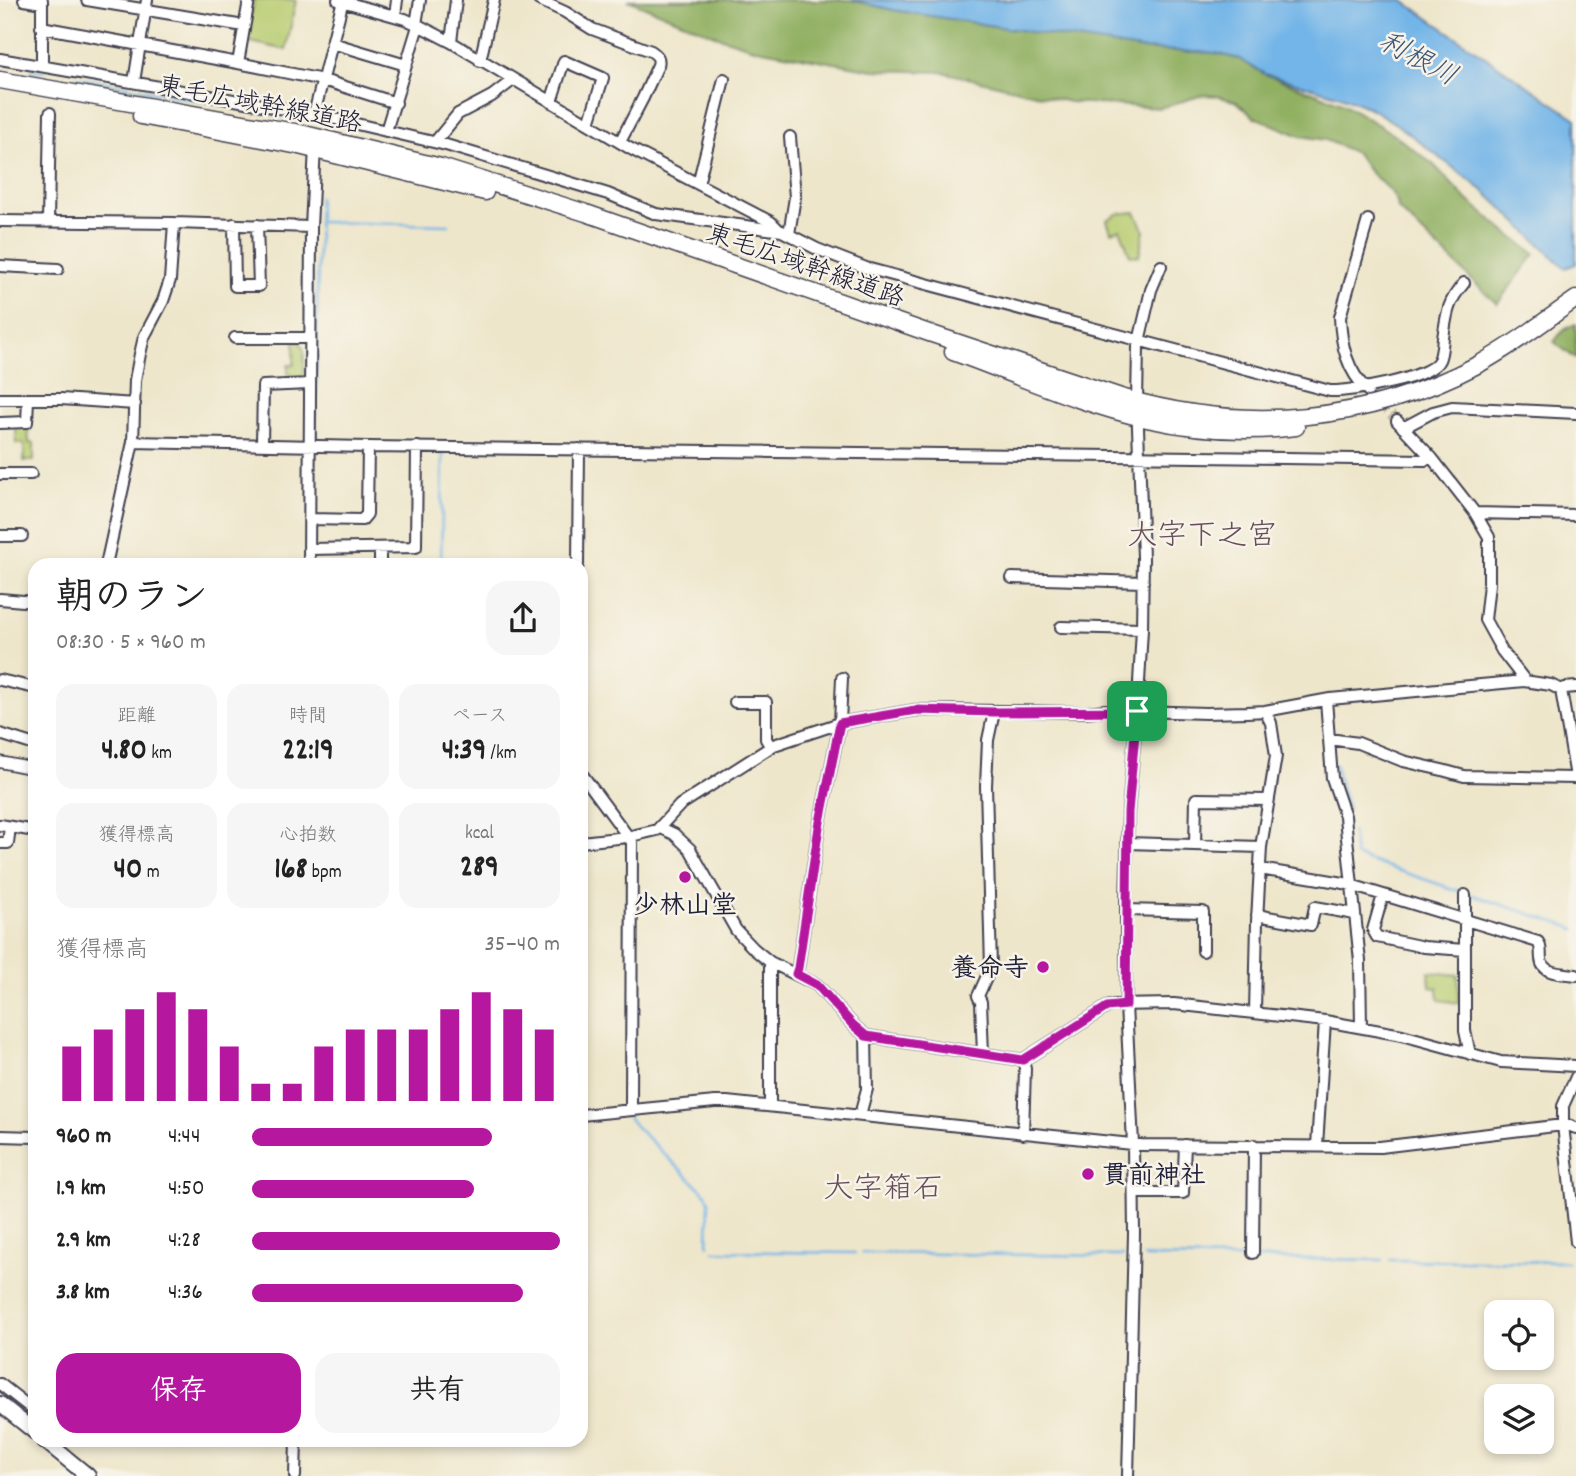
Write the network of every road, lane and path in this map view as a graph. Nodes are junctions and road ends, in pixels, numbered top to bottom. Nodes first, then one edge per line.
1 (23, 0) edge
2 (87, 0) edge
3 (249, 0) edge
4 (397, 0) edge
5 (420, 0) edge
6 (456, 0) edge
7 (494, 0) edge
8 (539, 0) edge
9 (341, 1) edge
10 (42, 2) edge
11 (146, 5) edge
12 (395, 16) junction
13 (417, 25) junction
14 (244, 26) junction
15 (41, 27) junction
16 (451, 42) junction
17 (332, 43) junction
18 (141, 45) junction
19 (0, 59) edge
20 (481, 61) junction
21 (238, 63) junction
22 (407, 65) junction
23 (42, 66) junction
24 (724, 79) dead end
25 (0, 80) edge
26 (323, 80) junction
27 (513, 80) junction
28 (134, 82) junction
29 (0, 90) edge
30 (551, 102) junction
31 (396, 103) junction
32 (50, 113) dead end
33 (314, 114) junction
34 (589, 123) junction
35 (386, 131) junction
36 (790, 137) dead end
37 (435, 142) junction
38 (620, 142) junction
39 (315, 144) junction
40 (698, 184) junction
41 (1368, 220) dead end
42 (0, 221) edge
43 (48, 222) junction
44 (174, 223) junction
45 (234, 225) junction
46 (257, 225) junction
47 (311, 228) junction
48 (784, 232) junction
49 (0, 266) edge
50 (1161, 266) dead end
51 (58, 269) dead end
52 (1464, 283) dead end
53 (1576, 299) edge
54 (1576, 312) edge
55 (1534, 335) junction
56 (235, 338) dead end
57 (310, 338) junction
58 (1139, 340) junction
59 (310, 384) junction
60 (1367, 390) junction
61 (0, 399) edge
62 (28, 399) junction
63 (135, 404) junction
64 (1138, 410) junction
65 (1576, 413) edge
66 (0, 423) edge
67 (133, 442) junction
68 (262, 444) junction
69 (311, 445) junction
70 (368, 447) junction
71 (417, 447) junction
72 (579, 449) junction
73 (1139, 456) junction
74 (1432, 458) junction
75 (0, 474) edge
76 (31, 474) dead end
77 (1475, 513) junction
78 (1576, 514) edge
79 (310, 519) junction
80 (0, 536) edge
81 (22, 536) dead end
82 (380, 548) junction
83 (310, 549) junction
84 (108, 558) edge
85 (309, 558) edge
86 (380, 558) edge
87 (578, 558) edge
88 (1012, 578) dead end
89 (1143, 582) junction
90 (0, 599) edge
91 (28, 601) edge
92 (1062, 627) dead end
93 (1142, 629) junction
94 (842, 678) dead end
95 (0, 680) edge
96 (1524, 681) junction
97 (28, 686) edge
98 (1576, 687) edge
99 (1561, 691) junction
100 (1326, 700) junction
101 (735, 702) dead end
102 (1137, 711) junction
103 (1265, 711) junction
104 (994, 712) junction
105 (840, 723) junction
106 (0, 734) edge
107 (1329, 739) junction
108 (28, 743) edge
109 (771, 747) junction
110 (0, 762) edge
111 (28, 768) edge
112 (1576, 778) edge
113 (588, 783) edge
114 (1268, 800) junction
115 (5, 826) edge
116 (661, 828) junction
117 (28, 830) edge
118 (627, 837) junction
119 (588, 841) edge
120 (1127, 843) junction
121 (0, 844) edge
122 (1195, 845) junction
123 (1261, 847) junction
124 (1260, 869) junction
125 (1352, 886) junction
126 (1383, 895) junction
127 (1465, 895) dead end
128 (1126, 910) junction
129 (1355, 914) junction
130 (1257, 915) junction
131 (1464, 920) junction
132 (1465, 950) junction
133 (1203, 951) dead end
134 (770, 962) junction
135 (796, 974) junction
136 (1576, 975) edge
137 (1126, 1005) junction
138 (1255, 1012) junction
139 (1325, 1021) junction
140 (1361, 1027) junction
141 (866, 1036) junction
142 (983, 1054) junction
143 (1470, 1054) junction
144 (1023, 1060) junction
145 (1576, 1066) edge
146 (1576, 1077) edge
147 (771, 1106) junction
148 (631, 1110) junction
149 (588, 1114) edge
150 (860, 1115) junction
151 (1563, 1125) junction
152 (1576, 1128) edge
153 (1023, 1133) junction
154 (0, 1136) edge
155 (28, 1137) edge
156 (1133, 1144) junction
157 (1185, 1145) junction
158 (1254, 1145) junction
159 (1317, 1146) junction
160 (1134, 1193) junction
161 (1576, 1242) edge
162 (1253, 1253) dead end
163 (0, 1384) edge
164 (0, 1405) edge
165 (28, 1406) edge
166 (28, 1427) edge
167 (53, 1447) edge
168 (296, 1447) edge
169 (88, 1476) edge
170 (295, 1476) edge
171 (1128, 1476) edge

1 - 10 street
2 - 11 street
3 - 14 street
4 - 12 street
5 - 13 street
6 - 16 street
7 - 20 street
8 - 38 street
9 - 12 street
9 - 17 street
10 - 15 street
11 - 14 street
11 - 18 street
12 - 13 street
13 - 16 street
13 - 22 street
14 - 21 street
15 - 18 street
15 - 23 street
16 - 20 street
17 - 22 street
17 - 26 street
18 - 21 street
18 - 28 street
19 - 23 street
20 - 27 street
21 - 26 street
22 - 31 street
23 - 28 street
24 - 40 street
25 - 39 highway, 東毛広域幹線道路
26 - 31 street
26 - 33 street
27 - 30 street
27 - 37 street
28 - 33 street
29 - 39 highway, 東毛広域幹線道路
30 - 34 street
30 - 34 street
31 - 35 street
32 - 43 street
33 - 35 street
34 - 38 street
35 - 37 street
36 - 48 street
37 - 48 street
38 - 40 street
39 - 47 street
39 - 64 highway, 東毛広域幹線道路
40 - 48 street
41 - 60 street
42 - 43 street
43 - 44 street
44 - 45 street
44 - 63 street
45 - 46 street
45 - 46 street
46 - 47 street
47 - 57 street
48 - 58 street
49 - 51 street
50 - 58 street
52 - 60 street
53 - 55 highway, 東毛広域幹線道路
54 - 55 highway, 東毛広域幹線道路
55 - 64 highway, 東毛広域幹線道路
56 - 57 street
57 - 59 street
58 - 60 street
58 - 64 street
59 - 68 street
59 - 69 street
61 - 62 street
62 - 63 street
62 - 66 street
63 - 67 street
64 - 73 street
65 - 74 street
67 - 68 street
67 - 84 street
68 - 69 street
69 - 70 street
69 - 79 street
70 - 71 street
70 - 79 street
71 - 72 street
71 - 82 street
72 - 73 street
72 - 87 street
73 - 74 street
73 - 89 street
74 - 77 street
75 - 76 street
77 - 78 street
77 - 96 street
79 - 83 street
80 - 81 street
82 - 83 street
82 - 86 street
83 - 85 street
88 - 89 street
89 - 93 street
90 - 91 street
92 - 93 street
93 - 102 street
94 - 105 street
95 - 97 street
96 - 99 street
96 - 100 street
98 - 99 street
99 - 112 street
100 - 103 street
100 - 107 street
101 - 109 street
102 - 103 street
102 - 104 street
102 - 120 street
103 - 114 street
104 - 105 street
104 - 142 street
105 - 109 street
105 - 135 street
106 - 108 street
107 - 112 street
107 - 125 street
109 - 116 street
110 - 111 street
113 - 118 street
114 - 122 street
114 - 123 street
115 - 117 street
115 - 121 street
116 - 118 street
116 - 134 street
118 - 119 street
118 - 148 street
120 - 122 street
120 - 128 street
122 - 123 street
123 - 124 street
124 - 125 street
124 - 130 street
125 - 126 street
125 - 129 street
126 - 131 street
126 - 132 street
127 - 131 street
128 - 133 street
128 - 137 street
129 - 130 street
129 - 140 street
130 - 138 street
131 - 132 street
131 - 136 street
132 - 143 street
134 - 135 street
134 - 147 street
135 - 141 street
137 - 138 street
137 - 144 street
137 - 156 street
138 - 139 street
139 - 140 street
139 - 159 street
140 - 143 street
141 - 142 street
141 - 150 street
142 - 144 street
143 - 145 street
144 - 153 street
146 - 151 street
147 - 148 street
147 - 150 street
148 - 149 street
150 - 153 street
151 - 152 street
151 - 159 street
151 - 161 street
153 - 156 street
154 - 155 street
156 - 157 street
156 - 160 street
157 - 158 street
157 - 160 street
158 - 159 street
158 - 162 street
160 - 171 street
163 - 165 street
164 - 166 main road
167 - 169 main road
168 - 170 street

